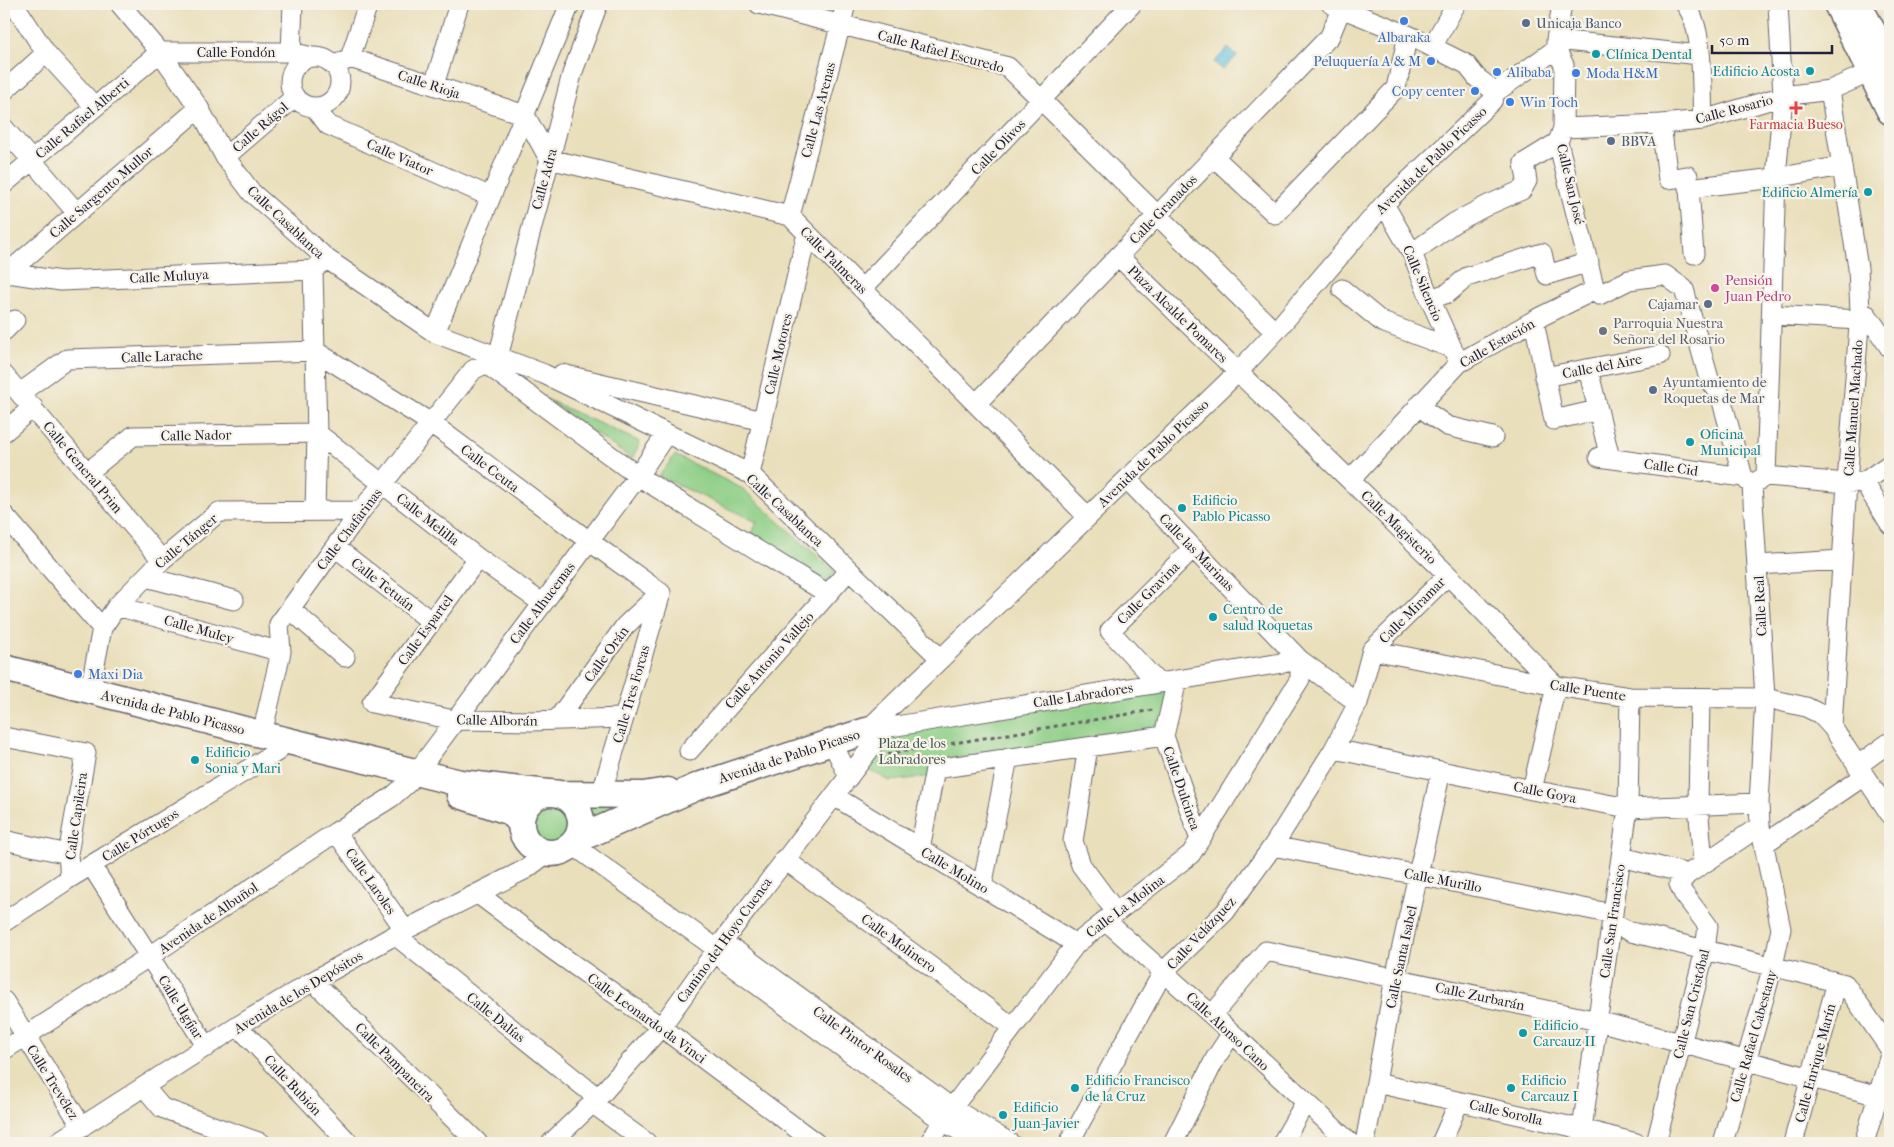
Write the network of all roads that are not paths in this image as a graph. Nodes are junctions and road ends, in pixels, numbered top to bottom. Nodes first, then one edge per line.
1 (14, 4) edge
2 (120, 4) edge
3 (293, 4) edge
4 (368, 4) edge
5 (459, 4) edge
6 (570, 4) edge
7 (598, 4) edge
8 (759, 4) edge
9 (846, 4) edge
10 (1132, 4) edge
11 (1456, 4) edge
12 (1562, 4) edge
13 (1778, 4) edge
14 (1838, 4) edge
15 (1858, 4) edge
16 (1338, 5) edge
17 (1693, 6) edge
18 (841, 24) junction
19 (1408, 35) junction
20 (1556, 44) junction
21 (1432, 46) junction
22 (160, 52) junction
23 (290, 52) junction
24 (46, 53) junction
25 (1700, 55) junction
26 (312, 57) junction
27 (342, 62) junction
28 (1881, 68) edge
29 (434, 85) junction
30 (1830, 90) junction
31 (4, 91) edge
32 (1496, 92) junction
33 (1783, 96) junction
34 (295, 97) junction
35 (1041, 101) junction
36 (95, 107) junction
37 (198, 108) junction
38 (315, 108) junction
39 (1890, 110) edge
40 (525, 114) junction
41 (1702, 120) junction
42 (1661, 124) junction
43 (4, 128) edge
44 (1561, 135) junction
45 (225, 157) junction
46 (1214, 157) junction
47 (549, 159) junction
48 (31, 160) junction
49 (1842, 166) junction
50 (1776, 178) junction
51 (4, 184) edge
52 (1688, 188) junction
53 (491, 197) junction
54 (1384, 204) junction
55 (77, 213) junction
56 (790, 216) junction
57 (1156, 216) junction
58 (806, 233) junction
59 (1412, 253) junction
60 (1694, 254) dead end
61 (1118, 256) junction
62 (1589, 262) junction
63 (320, 265) junction
64 (5, 272) edge
65 (862, 288) junction
66 (1342, 289) dead end
67 (1596, 290) junction
68 (1430, 299) junction
69 (1772, 315) junction
70 (1860, 316) junction
71 (1534, 321) junction
72 (1275, 332) junction
73 (436, 333) junction
74 (1890, 348) edge
75 (315, 351) junction
76 (1660, 354) dead end
77 (1455, 356) junction
78 (492, 360) junction
79 (519, 365) junction
80 (1588, 369) junction
81 (1238, 371) junction
82 (4, 375) edge
83 (1544, 377) junction
84 (1709, 379) joint
85 (20, 393) junction
86 (976, 404) junction
87 (1418, 406) junction
88 (33, 407) junction
89 (1598, 410) junction
90 (762, 421) junction
91 (430, 423) junction
92 (4, 432) edge
93 (316, 433) junction
94 (666, 434) junction
95 (1493, 437) dead end
96 (1890, 464) edge
97 (88, 472) junction
98 (750, 474) junction
99 (638, 476) junction
100 (1127, 479) junction
101 (1754, 479) junction
102 (1350, 480) junction
103 (1856, 482) junction
104 (382, 484) junction
105 (315, 511) junction
106 (361, 511) junction
107 (4, 515) edge
108 (1088, 517) junction
109 (1890, 524) edge
110 (589, 541) junction
111 (335, 547) junction
112 (1193, 548) junction
113 (478, 558) junction
114 (162, 560) junction
115 (1842, 560) junction
116 (1758, 565) junction
117 (849, 570) junction
118 (1448, 575) junction
119 (146, 577) junction
120 (660, 592) junction
121 (828, 594) junction
122 (234, 600) dead end
123 (542, 603) junction
124 (117, 606) junction
125 (290, 609) junction
126 (432, 622) junction
127 (102, 628) junction
128 (1372, 650) junction
129 (281, 652) junction
130 (345, 657) dead end
131 (941, 658) junction
132 (1300, 660) junction
133 (4, 668) edge
134 (1177, 680) junction
135 (4, 683) edge
136 (1158, 683) junction
137 (1556, 686) junction
138 (90, 690) junction
139 (1630, 697) junction
140 (1700, 698) junction
141 (1765, 698) junction
142 (372, 703) joint
143 (1358, 703) junction
144 (623, 718) junction
145 (454, 720) junction
146 (557, 720) junction
147 (1832, 727) junction
148 (876, 729) junction
149 (1164, 736) junction
150 (4, 737) edge
151 (270, 742) junction
152 (832, 742) junction
153 (1890, 742) edge
154 (1088, 747) junction
155 (1334, 748) junction
156 (689, 751) dead end
157 (1008, 758) junction
158 (1441, 771) junction
159 (1861, 771) junction
160 (413, 777) junction
161 (849, 777) junction
162 (701, 785) junction
163 (1532, 790) junction
164 (554, 793) junction
165 (601, 795) junction
166 (834, 796) junction
167 (1759, 803) junction
168 (1698, 805) junction
169 (1628, 808) junction
170 (1890, 814) edge
171 (521, 823) junction
172 (336, 832) junction
173 (1762, 835) junction
174 (4, 840) edge
175 (1200, 840) junction
176 (575, 842) junction
177 (1273, 846) junction
178 (920, 849) junction
179 (68, 854) junction
180 (546, 854) junction
181 (1622, 857) junction
182 (784, 859) junction
183 (1703, 862) junction
184 (91, 865) junction
185 (1688, 874) junction
186 (1418, 875) junction
187 (70, 878) junction
188 (982, 887) junction
189 (478, 894) junction
190 (1110, 916) junction
191 (1612, 919) junction
192 (4, 922) edge
193 (1781, 929) joint
194 (400, 932) junction
195 (1076, 944) junction
196 (716, 949) junction
197 (1705, 950) junction
198 (150, 956) junction
199 (1773, 966) junction
200 (1164, 972) junction
201 (1395, 978) junction
202 (313, 981) junction
203 (1841, 983) junction
204 (4, 1001) edge
205 (1212, 1015) junction
206 (1598, 1021) junction
207 (238, 1026) junction
208 (661, 1027) junction
209 (1013, 1027) junction
210 (1884, 1028) edge
211 (1232, 1033) junction
212 (25, 1036) junction
213 (1681, 1043) junction
214 (206, 1047) junction
215 (1890, 1049) edge
216 (4, 1050) edge
217 (1890, 1055) edge
218 (1746, 1061) junction
219 (1811, 1078) junction
220 (1376, 1083) junction
221 (145, 1088) junction
222 (1884, 1098) edge
223 (595, 1101) junction
224 (1459, 1102) junction
225 (1305, 1103) junction
226 (948, 1115) junction
227 (82, 1127) junction
228 (1580, 1136) edge
229 (56, 1143) edge
230 (261, 1143) edge
231 (348, 1143) edge
232 (478, 1143) edge
233 (552, 1143) edge
234 (647, 1143) edge
235 (816, 1143) edge
236 (929, 1143) edge
237 (981, 1143) edge
238 (1010, 1143) edge
239 (1069, 1143) edge
240 (1174, 1143) edge
241 (1282, 1143) edge
242 (1350, 1143) edge
243 (1365, 1143) edge
244 (1441, 1143) edge
245 (1636, 1143) edge
246 (1656, 1143) edge
247 (1722, 1143) edge
248 (1793, 1143) edge
249 (1864, 1143) edge

1 - 24 street
2 - 22 street, Calle Casablanca
3 - 23 street
4 - 27 street
5 - 29 street
6 - 40 street
7 - 47 street, Calle Adra
8 - 18 street, Calle Rafael Escuredo
9 - 18 street, Calle Las Arenas
10 - 35 street, Calle Olivos
11 - 21 street
12 - 20 street
13 - 33 street
14 - 28 street
15 - 28 street
16 - 19 street
16 - 46 street, Calle Granados
17 - 25 street
18 - 35 street, Calle Rafael Escuredo
18 - 56 street, Calle Las Arenas
19 - 21 street
19 - 46 street
20 - 25 street
20 - 32 street, Avenida de Pablo Picasso
20 - 44 street, Calle San José
21 - 32 street
22 - 23 street, Calle Fondón
22 - 36 street, Calle Rafael Alberti
22 - 37 street, Calle Casablanca
23 - 26 street, Calle Fondón
24 - 31 street
24 - 36 street
25 - 41 street
26 - 27 street
26 - 34 street
27 - 29 street, Calle Rioja
27 - 38 street
28 - 30 street, Calle Rosario
28 - 39 street
29 - 40 street, Calle Rioja
30 - 33 street, Calle Rosario
30 - 49 street, Calle Manuel Machado
32 - 54 street, Avenida de Pablo Picasso
33 - 41 street, Calle Rosario
33 - 50 street
34 - 38 street
34 - 45 street, Calle Rágol
35 - 57 street, Calle Rafael Escuredo
35 - 65 street, Calle Olivos
36 - 48 street, Calle Rafael Alberti
37 - 45 street, Calle Casablanca
37 - 55 street, Calle Sargento Mullor
38 - 53 street, Calle Viator
40 - 47 street
40 - 53 street
41 - 42 street, Calle Rosario
42 - 44 street, Calle Rosario
42 - 52 street
43 - 48 street
44 - 59 street
44 - 62 street, Calle San José
45 - 63 street, Calle Casablanca
46 - 57 street, Calle Granados
47 - 56 street, Calle Palmeras
47 - 78 street, Calle Adra
48 - 51 street, Calle Rafael Alberti
48 - 55 street
49 - 50 street
49 - 70 street, Calle Manuel Machado
50 - 52 street
50 - 69 street
52 - 60 street
53 - 73 street
54 - 59 street, Calle Silencio
54 - 72 street, Avenida de Pablo Picasso
55 - 64 street, Calle Sargento Mullor
56 - 58 street, Calle Palmeras
57 - 61 street, Calle Granados
57 - 72 street
58 - 65 street, Calle Palmeras
58 - 90 street, Calle Motores
59 - 68 street, Calle Silencio
61 - 81 street, Plaza Alcalde Pomares
61 - 86 street, Calle Granados
62 - 67 street, Calle San José
62 - 68 street
63 - 64 street, Calle Muluya
63 - 73 street, Calle Casablanca
63 - 75 street
65 - 86 street, Calle Palmeras
66 - 77 street
67 - 71 street, Calle Estación
67 - 84 street, Calle Estación
68 - 77 street, Calle Silencio
69 - 70 street
69 - 101 street
70 - 74 street
70 - 103 street, Calle Manuel Machado
71 - 77 street, Calle Estación
71 - 83 street
72 - 81 street, Avenida de Pablo Picasso
73 - 78 street, Calle Casablanca
75 - 85 street, Calle Larache
75 - 91 street, Calle Ceuta
75 - 93 street
76 - 80 street, Calle del Aire
77 - 87 street, Calle Estación
78 - 79 street, Calle Casablanca
78 - 91 street, Calle Chafarinas
78 - 99 street
79 - 90 street, Calle Casablanca
79 - 94 street, Calle Casablanca
80 - 83 street, Calle del Aire
80 - 89 street
81 - 100 street, Avenida de Pablo Picasso
81 - 102 street, Calle Magisterio
82 - 85 street, Calle General Prim
83 - 89 street
84 - 101 street, Calle Real
85 - 88 street, Calle General Prim
86 - 108 street, Calle Palmeras
87 - 95 street
87 - 102 street, Calle Estación
88 - 92 street
88 - 97 street, Calle General Prim
89 - 101 street, Calle Cid
90 - 98 street, Calle Motores
91 - 104 street, Calle Chafarinas
91 - 110 street, Calle Ceuta
93 - 97 street, Calle Nador
93 - 104 street, Calle Melilla
93 - 105 street
94 - 98 street, Calle Casablanca
94 - 99 street, Calle Alhucemas
96 - 103 street
97 - 114 street, Calle General Prim
98 - 117 street, Calle Casablanca
99 - 110 street, Calle Alhucemas
99 - 121 street
100 - 108 street, Avenida de Pablo Picasso
100 - 112 street, Calle las Marinas
101 - 103 street, Calle Cid
101 - 116 street, Calle Real
102 - 118 street, Calle Magisterio
103 - 109 street
103 - 115 street, Calle Manuel Machado
104 - 106 street, Calle Chafarinas
104 - 113 street, Calle Melilla
105 - 106 street, Calle Tánger
105 - 114 street, Calle Tánger
106 - 111 street, Calle Chafarinas
107 - 127 street
108 - 131 street, Avenida de Pablo Picasso
110 - 120 street, Calle Ceuta
110 - 123 street, Calle Alhucemas
111 - 125 street, Calle Chafarinas
111 - 126 street, Calle Tetuán
112 - 132 street, Calle las Marinas
112 - 136 street, Calle Gravina
113 - 123 street, Calle Melilla
113 - 126 street, Calle Espartel
114 - 119 street, Calle Tánger
115 - 116 street
115 - 147 street, Calle Manuel Machado
116 - 141 street, Calle Real
117 - 121 street, Calle Antonio Vallejo
117 - 131 street, Calle Casablanca
118 - 128 street, Calle Miramar
118 - 137 street, Calle Magisterio
119 - 122 street
119 - 124 street, Calle Tánger
120 - 144 street, Calle Tres Forcas
120 - 146 street, Calle Orán
121 - 156 street, Calle Antonio Vallejo
123 - 145 street, Calle Alhucemas
124 - 127 street, Calle Tánger
124 - 129 street, Calle Muley
125 - 129 street, Calle Chafarinas
125 - 130 street
126 - 142 street, Calle Espartel
127 - 138 street, Calle Tánger
128 - 137 street, Calle Puente
128 - 143 street, Calle Miramar
129 - 151 street, Calle Chafarinas
131 - 148 street, Avenida de Pablo Picasso
132 - 134 street, Calle Labradores
132 - 143 street, Calle las Marinas
132 - 175 street, Calle La Molina
133 - 138 street, Avenida de Pablo Picasso
134 - 136 street, Calle Labradores
134 - 149 street
135 - 151 street, Avenida de Pablo Picasso
136 - 148 street, Calle Labradores
137 - 139 street, Calle Puente
137 - 163 street
138 - 151 street, Avenida de Pablo Picasso
139 - 140 street, Calle Puente
139 - 169 street, Calle San Francisco
140 - 141 street, Calle Puente
140 - 168 street
141 - 147 street, Calle Puente
141 - 167 street, Calle Real
142 - 145 street, Calle Alborán
143 - 155 street, Calle Velázquez
144 - 146 street, Calle Alborán
144 - 165 street, Calle Tres Forcas
145 - 146 street, Calle Alborán
145 - 160 street, Calle Alhucemas
147 - 159 street, Calle Puente
148 - 152 street, Avenida de Pablo Picasso
148 - 161 street, Camino del Hoyo Cuenca
149 - 154 street
149 - 175 street, Calle Dulcinea
150 - 179 street, Calle Capileira
151 - 160 street, Avenida de Pablo Picasso
151 - 184 street, Calle Pórtugos
152 - 161 street
152 - 162 street, Avenida de Pablo Picasso
153 - 159 street
154 - 157 street
154 - 190 street, Calle Alonso Cano
155 - 158 street, Calle Goya
155 - 177 street, Calle Velázquez
157 - 178 street
157 - 188 street
158 - 163 street, Calle Goya
158 - 186 street, Calle Santa Isabel
159 - 170 street, Calle Puente
159 - 173 street
160 - 164 street, Avenida de Pablo Picasso
160 - 171 street, Avenida de Pablo Picasso
160 - 172 street, Avenida de Albuñol
161 - 166 street, Camino del Hoyo Cuenca
162 - 165 street, Avenida de Pablo Picasso
162 - 176 street, Avenida de Pablo Picasso
163 - 169 street, Calle Goya
164 - 165 street, Avenida de Pablo Picasso
164 - 171 street
164 - 176 street
166 - 178 street, Calle Molino
166 - 182 street, Camino del Hoyo Cuenca
167 - 168 street, Calle Goya
167 - 173 street, Calle Real
168 - 169 street, Calle Goya
168 - 183 street
169 - 181 street, Calle San Francisco
171 - 180 street
172 - 194 street, Calle Laroles
172 - 198 street, Avenida de Albuñol
173 - 183 street
173 - 193 street, Calle Real
174 - 179 street
175 - 190 street, Calle La Molina
176 - 180 street
176 - 196 street, Calle Pintor Rosales
177 - 186 street, Calle Murillo
177 - 200 street, Calle Velázquez
178 - 188 street, Calle Molino
179 - 187 street, Calle Capileira
180 - 189 street, Avenida de los Depósitos
181 - 185 street
181 - 191 street, Calle San Francisco
182 - 196 street, Camino del Hoyo Cuenca
182 - 209 street, Calle Molinero
183 - 185 street
184 - 187 street, Calle Pórtugos
184 - 198 street, Calle Ugíjar
185 - 197 street, Calle San Cristóbal
186 - 191 street, Calle Murillo
186 - 201 street, Calle Santa Isabel
187 - 192 street, Calle Pórtugos
188 - 195 street, Calle Molino
189 - 194 street, Avenida de los Depósitos
189 - 208 street, Calle Leonardo da Vinci
190 - 195 street, Calle La Molina
190 - 200 street, Calle Alonso Cano
191 - 197 street, Calle Murillo
191 - 206 street, Calle San Francisco
193 - 199 street, Calle Rafael Cabestany
194 - 202 street, Avenida de los Depósitos
194 - 223 street, Calle Dalías
195 - 209 street, Calle La Molina
196 - 208 street, Camino del Hoyo Cuenca
196 - 226 street, Calle Pintor Rosales
197 - 199 street, Calle Murillo
197 - 213 street, Calle San Cristóbal
198 - 212 street, Avenida de Albuñol
198 - 214 street, Calle Ugíjar
199 - 203 street, Calle Murillo
199 - 218 street, Calle Rafael Cabestany
200 - 205 street, Calle Alonso Cano
200 - 239 street, Calle Velázquez
201 - 205 street, Calle Zurbarán
201 - 206 street, Calle Zurbarán
201 - 220 street, Calle Santa Isabel
202 - 207 street, Avenida de los Depósitos
202 - 232 street, Calle Pampaneira
203 - 210 street
203 - 219 street, Calle Enrique Marín
204 - 212 street, Calle Trevélez
205 - 211 street, Calle Alonso Cano
206 - 213 street, Calle Zurbarán
206 - 228 street, Calle San Francisco
207 - 214 street, Avenida de los Depósitos
207 - 231 street, Calle Bubión
208 - 223 street, Camino del Hoyo Cuenca
208 - 235 street, Calle Leonardo da Vinci
209 - 226 street, Calle La Molina
210 - 215 street
211 - 225 street, Calle Alonso Cano
211 - 240 street
212 - 216 street, Avenida de Albuñol
212 - 227 street, Calle Trevélez
213 - 218 street, Calle Zurbarán
213 - 246 street, Calle San Cristóbal
214 - 221 street, Avenida de los Depósitos
217 - 222 street
218 - 219 street, Calle Zurbarán
218 - 247 street, Calle Rafael Cabestany
219 - 222 street, Calle Zurbarán
219 - 248 street, Calle Enrique Marín
220 - 224 street, Calle Sorolla
220 - 243 street, Calle Santa Isabel
221 - 227 street, Avenida de los Depósitos
221 - 230 street
222 - 249 street
223 - 233 street, Camino del Hoyo Cuenca
223 - 234 street, Calle Dalías
224 - 228 street, Calle Sorolla
224 - 244 street
225 - 241 street
225 - 242 street, Calle Alonso Cano
226 - 236 street, Calle La Molina
226 - 237 street, Calle Pintor Rosales
226 - 238 street, Calle Pintor Rosales
227 - 229 street, Avenida de los Depósitos
228 - 245 street, Calle Sorolla

